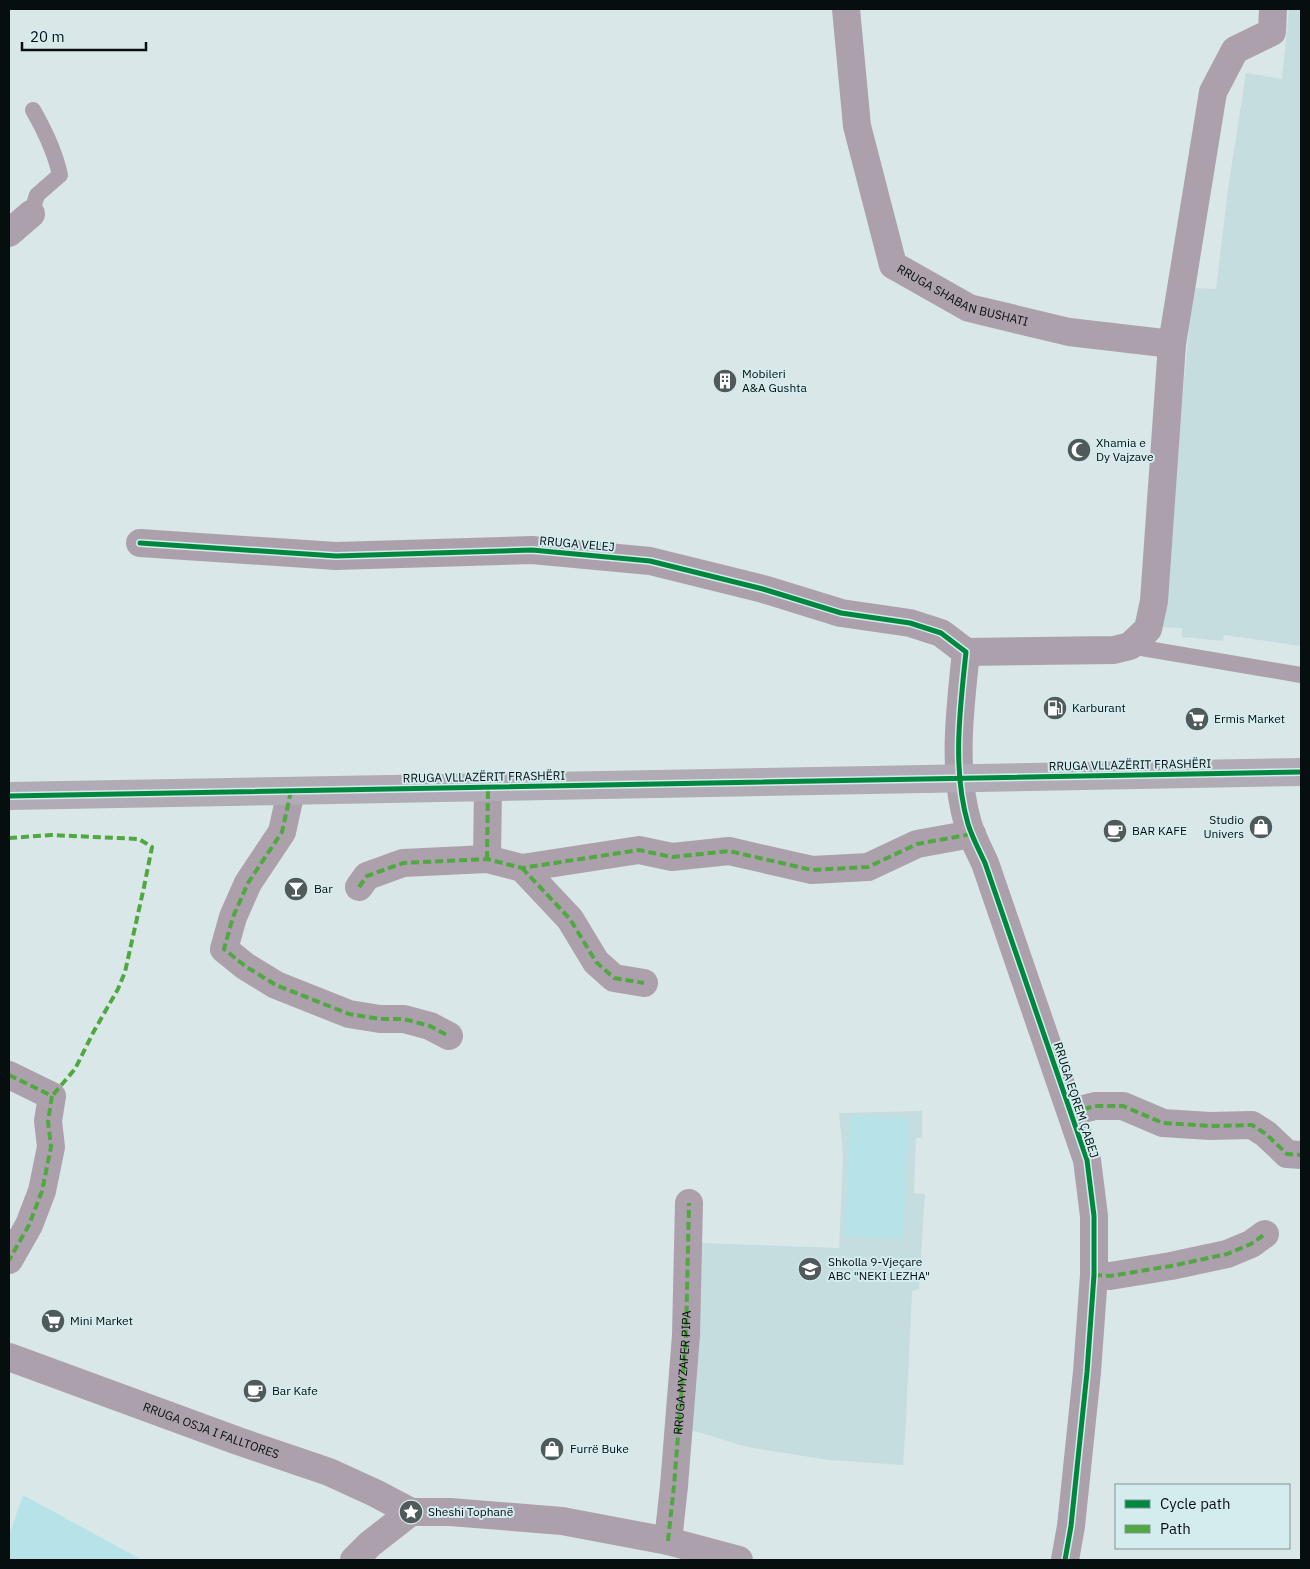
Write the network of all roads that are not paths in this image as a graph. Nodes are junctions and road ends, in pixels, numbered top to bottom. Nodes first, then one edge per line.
1 (846, 9) edge
2 (1273, 9) edge
3 (33, 110) dead end
4 (31, 214) joint
5 (9, 233) edge
6 (1172, 344) junction
7 (140, 543) dead end
8 (1130, 646) junction
9 (966, 652) junction
10 (1301, 675) edge
11 (1301, 772) edge
12 (960, 778) junction
13 (488, 787) junction
14 (291, 791) junction
15 (9, 796) edge
16 (972, 834) junction
17 (487, 860) junction
18 (522, 868) junction
19 (359, 887) dead end
20 (644, 983) dead end
21 (449, 1036) dead end
22 (9, 1075) edge
23 (1072, 1112) junction
24 (1301, 1155) edge
25 (689, 1203) dead end
26 (1265, 1234) dead end
27 (9, 1260) edge
28 (1094, 1275) junction
29 (9, 1357) edge
30 (411, 1512) junction
31 (668, 1541) junction
32 (354, 1560) edge
33 (739, 1560) edge
34 (1065, 1560) edge

1 - 6 street, RRUGA SHABAN BUSHATI
2 - 6 street
3 - 4 lane
4 - 5 street
6 - 8 street
7 - 9 street, RRUGA VELEJ
8 - 9 street
8 - 10 lane
9 - 12 street
11 - 12 main road, RRUGA VLLAZËRIT FRASHËRI
12 - 13 main road, RRUGA VLLAZËRIT FRASHËRI
12 - 16 street, RRUGA EQREM ÇABEJ
13 - 14 main road, RRUGA VLLAZËRIT FRASHËRI
13 - 17 street, RRUGA VLLAZËRIT FRASHËRI
14 - 15 main road, RRUGA VLLAZËRIT FRASHËRI
14 - 21 street
16 - 18 street
16 - 23 street, RRUGA EQREM ÇABEJ
17 - 18 street
17 - 19 street
18 - 20 street
22 - 27 street
23 - 24 street, RRUGA EQREM ÇABEJ
23 - 28 street, RRUGA EQREM ÇABEJ
25 - 31 street, RRUGA MYZAFER PIPA
26 - 28 street
28 - 34 street, RRUGA EQREM ÇABEJ
29 - 30 street, RRUGA OSJA I FALLTORES
30 - 31 street
30 - 32 street
31 - 33 street

